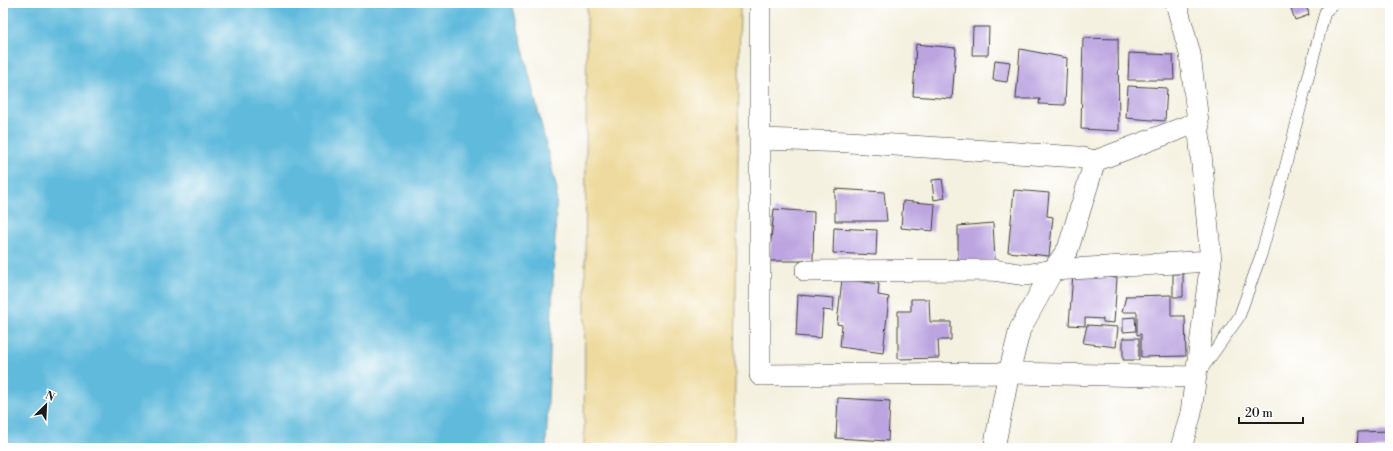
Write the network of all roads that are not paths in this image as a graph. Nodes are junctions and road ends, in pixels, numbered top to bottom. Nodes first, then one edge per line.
1 (760, 3) edge
2 (1176, 3) edge
3 (1335, 3) edge
4 (1198, 122) junction
5 (760, 139) junction
6 (1095, 161) junction
7 (1211, 261) junction
8 (1053, 270) junction
9 (806, 271) dead end
10 (1009, 373) junction
11 (1196, 377) junction
12 (994, 448) edge
13 (1181, 448) edge

1 - 5 street
2 - 4 street
3 - 11 lane
4 - 6 street
4 - 7 street
5 - 6 street
5 - 10 street
6 - 8 street
7 - 8 street
7 - 11 street
8 - 9 street
8 - 10 street
10 - 11 street
10 - 12 street
11 - 13 street

